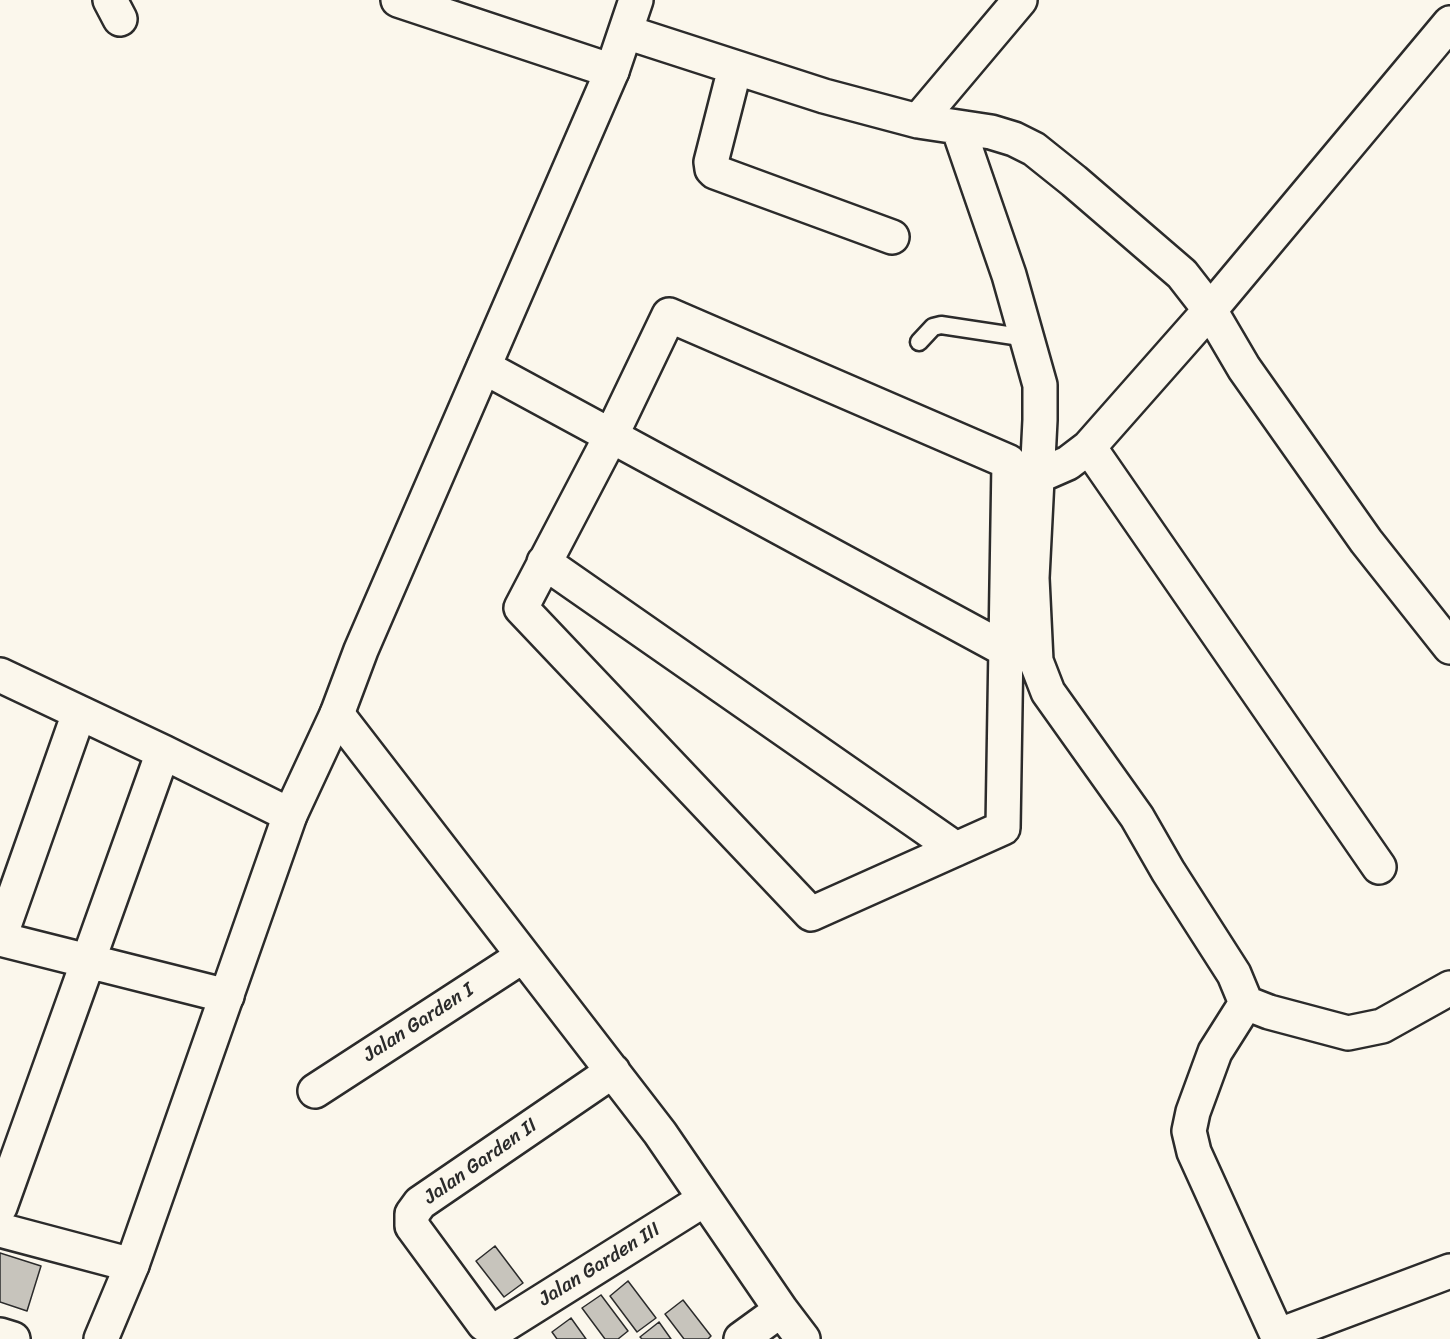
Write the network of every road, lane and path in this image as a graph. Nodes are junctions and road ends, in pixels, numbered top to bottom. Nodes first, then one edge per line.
1 (398, 0) edge
2 (636, 0) edge
3 (1020, 0) edge
4 (436, 6) edge
5 (1450, 23) edge
6 (626, 32) junction
7 (735, 68) junction
8 (612, 72) junction
9 (918, 121) junction
10 (958, 127) junction
11 (892, 237) dead end
12 (1210, 310) junction
13 (1027, 338) junction
14 (919, 342) dead end
15 (483, 367) junction
16 (611, 436) junction
17 (1089, 447) junction
18 (1036, 477) junction
19 (544, 562) junction
20 (1450, 647) edge
21 (1006, 650) junction
22 (0, 675) edge
23 (80, 712) junction
24 (337, 714) junction
25 (163, 752) junction
26 (290, 815) junction
27 (956, 849) junction
28 (1379, 867) dead end
29 (0, 938) edge
30 (523, 956) junction
31 (88, 962) junction
32 (1450, 988) edge
33 (227, 996) junction
34 (1246, 1003) junction
35 (613, 1071) junction
36 (315, 1091) dead end
37 (705, 1198) junction
38 (0, 1207) edge
39 (0, 1230) edge
40 (132, 1265) junction
41 (1450, 1271) edge
42 (781, 1310) junction
43 (493, 1329) joint
44 (0, 1335) edge
45 (1278, 1337) edge
46 (13, 1339) edge
47 (101, 1339) edge
48 (741, 1339) edge
49 (803, 1339) edge

1 - 4 street
2 - 6 street
3 - 9 street
4 - 8 street
5 - 12 street
6 - 7 street
6 - 8 street
7 - 9 street
7 - 11 street
8 - 15 street
9 - 10 street
10 - 12 street
10 - 13 street
12 - 17 street
12 - 20 street
13 - 14 lane
13 - 18 street
15 - 16 street
15 - 24 street
16 - 19 street
16 - 21 street
16 - 21 street
17 - 18 street
17 - 28 street
18 - 34 street
19 - 27 street
19 - 27 street
21 - 27 street
22 - 23 street
23 - 25 street
23 - 29 street
24 - 26 street
24 - 30 street
25 - 26 street
25 - 31 street
26 - 33 street
29 - 31 street
30 - 35 street
30 - 36 street, Jalan Garden I
31 - 33 street
31 - 38 street
32 - 34 street
33 - 40 street
34 - 45 street
35 - 37 street
35 - 43 street, Jalan Garden II
37 - 42 street
37 - 43 street, Jalan Garden III
39 - 40 street
40 - 47 street
41 - 45 street
42 - 48 street
42 - 49 street
44 - 46 street

